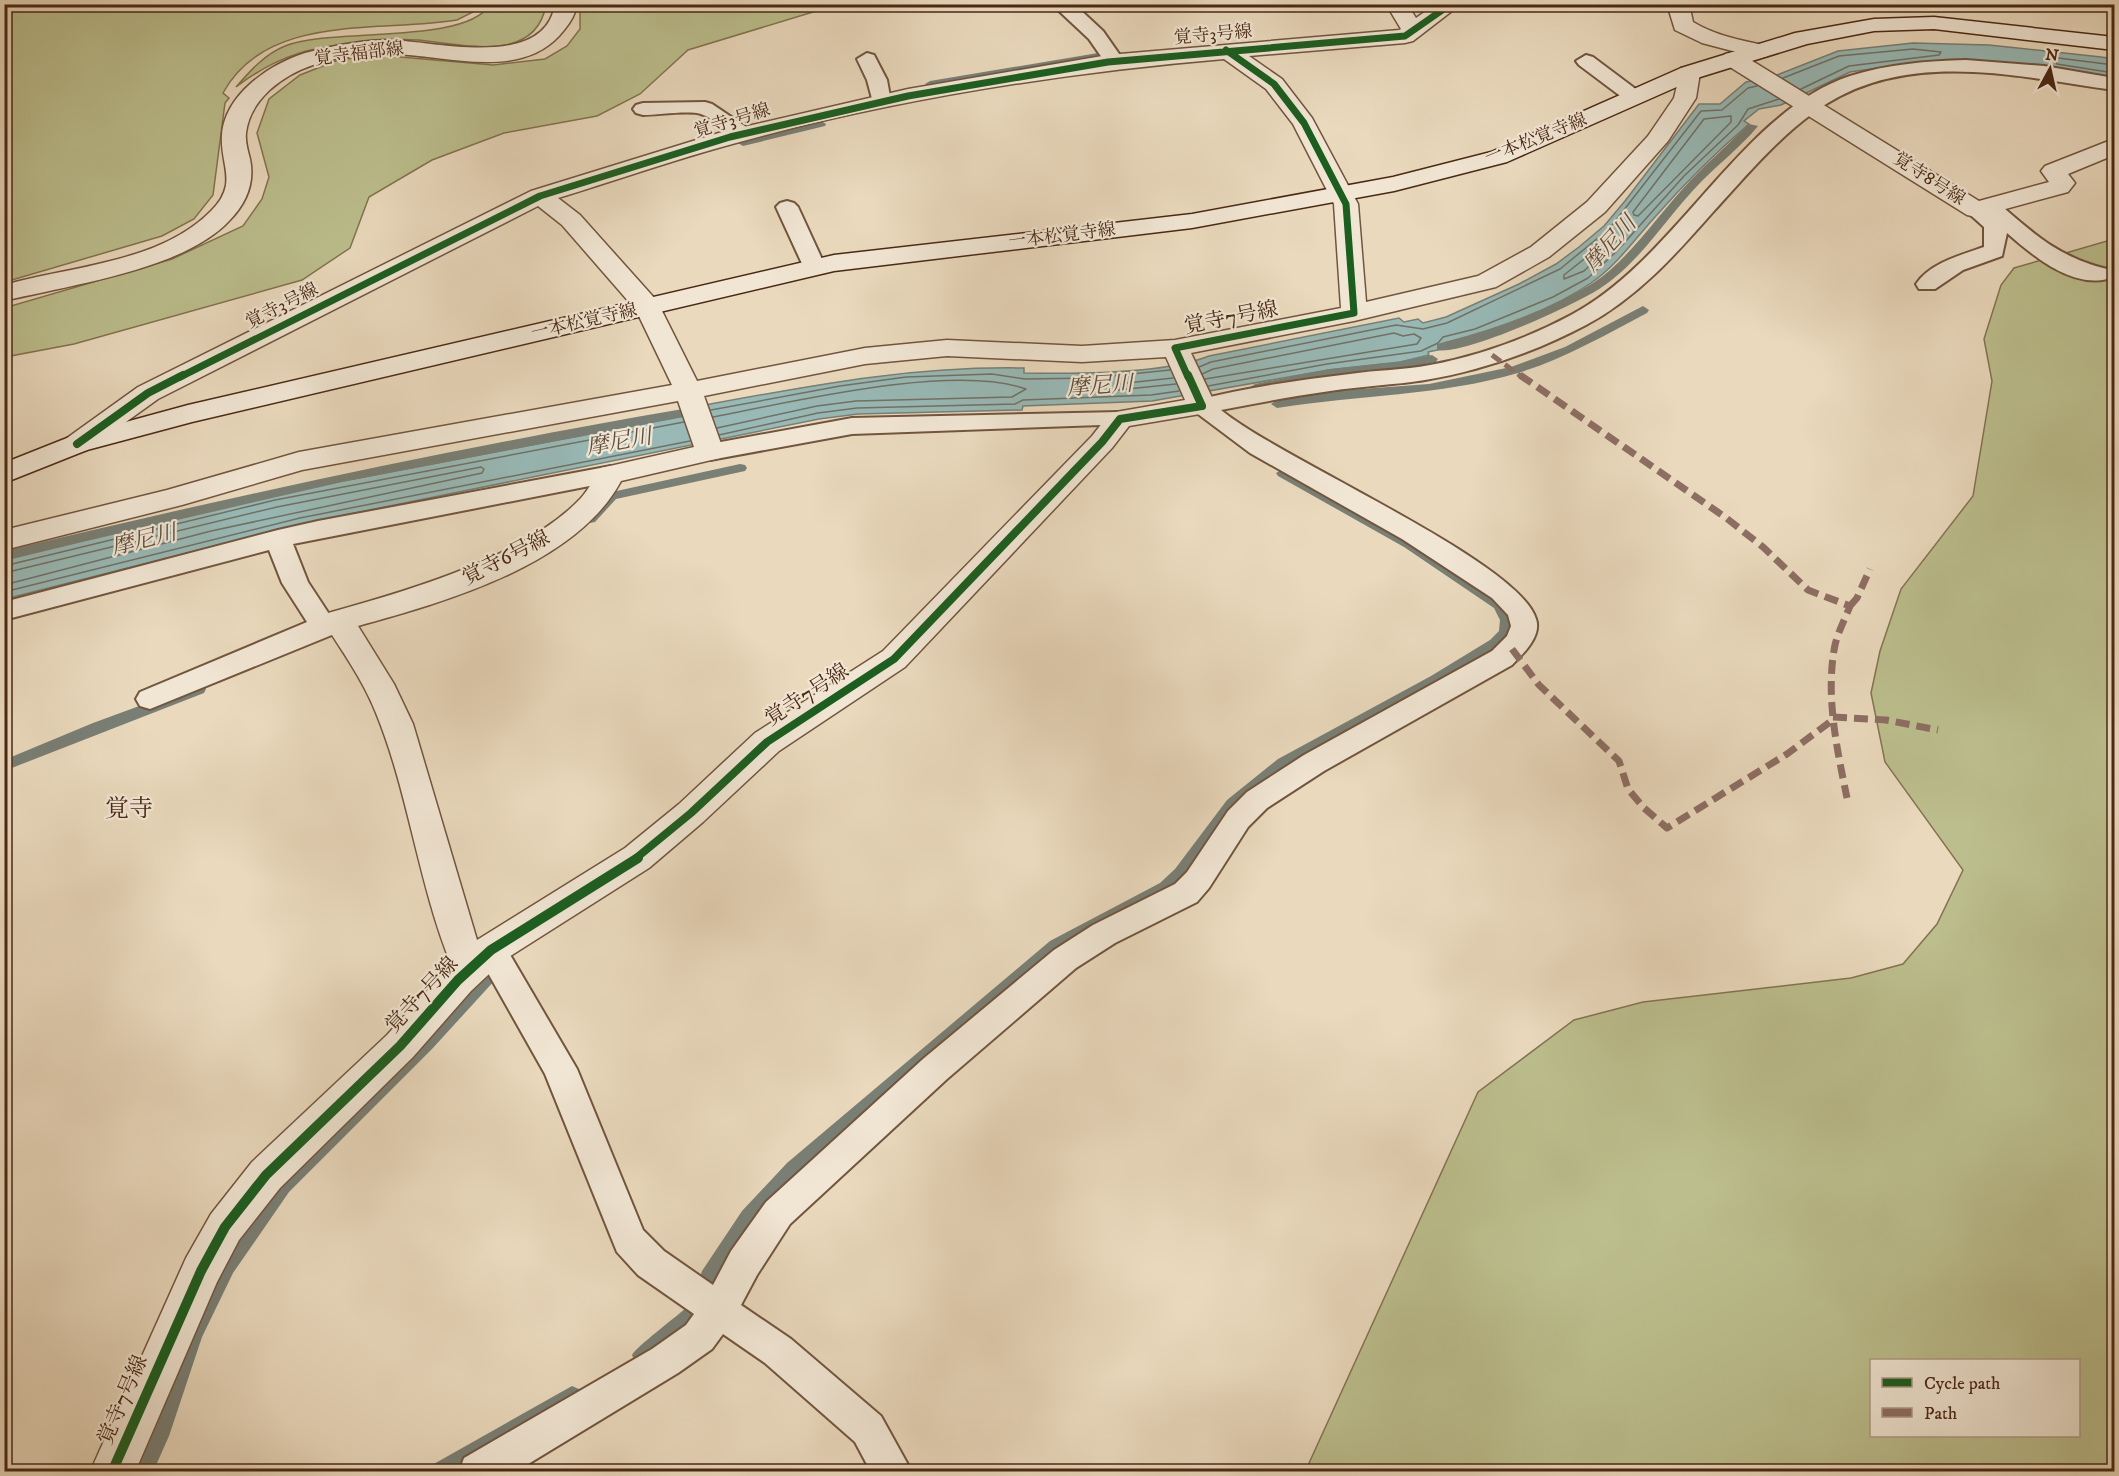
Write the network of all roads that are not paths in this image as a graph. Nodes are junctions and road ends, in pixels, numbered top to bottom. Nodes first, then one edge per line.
1 (566, 4) edge
2 (1396, 4) edge
3 (1451, 4) edge
4 (1678, 4) edge
5 (1065, 6) dead end
6 (1413, 30) junction
7 (2115, 44) edge
8 (1226, 50) junction
9 (1761, 51) junction
10 (867, 59) dead end
11 (1733, 59) junction
12 (1114, 61) junction
13 (1586, 61) dead end
14 (1689, 73) junction
15 (2115, 84) edge
16 (1634, 98) junction
17 (881, 102) junction
18 (1807, 103) junction
19 (643, 109) dead end
20 (745, 133) junction
21 (2115, 147) edge
22 (1339, 194) junction
23 (540, 196) junction
24 (787, 207) dead end
25 (1983, 208) junction
26 (815, 268) junction
27 (2099, 274) dead end
28 (1927, 284) dead end
29 (4, 293) edge
30 (648, 307) junction
31 (1354, 313) junction
32 (1178, 353) junction
33 (689, 395) junction
34 (1201, 403) junction
35 (1120, 419) junction
36 (77, 444) junction
37 (709, 449) junction
38 (4, 474) edge
39 (611, 474) junction
40 (278, 539) junction
41 (4, 540) edge
42 (4, 611) edge
43 (331, 623) junction
44 (150, 699) dead end
45 (481, 959) junction
46 (720, 1309) junction
47 (112, 1472) edge
48 (478, 1472) edge
49 (893, 1472) edge

1 - 29 street, 覚寺福部線
2 - 6 street
3 - 6 street, 覚寺3号線
4 - 9 street
5 - 12 lane
6 - 8 street, 覚寺3号線
7 - 9 street, 一本松覚寺線
8 - 12 street, 覚寺3号線
8 - 22 street
9 - 11 street, 一本松覚寺線
10 - 17 lane
11 - 14 street, 一本松覚寺線
11 - 18 street, 覚寺8号線
12 - 17 street, 覚寺3号線
13 - 16 lane
14 - 16 street, 一本松覚寺線
14 - 31 street, 覚寺7号線
15 - 18 lane
16 - 22 street, 一本松覚寺線
17 - 20 street, 覚寺3号線
18 - 25 street, 覚寺8号線
18 - 34 lane
19 - 20 lane
20 - 23 street, 覚寺3号線
21 - 25 street, 覚寺8号線
22 - 26 street, 一本松覚寺線
22 - 31 street
23 - 30 street
23 - 36 street, 覚寺3号線
24 - 26 lane
25 - 27 lane
25 - 28 lane
26 - 30 street, 一本松覚寺線
30 - 33 street
30 - 36 street, 一本松覚寺線
31 - 32 street, 覚寺7号線
32 - 33 street
32 - 34 street, 覚寺7号線
33 - 37 street
33 - 41 street
34 - 35 street
34 - 46 lane
35 - 37 lane
35 - 45 street, 覚寺7号線
36 - 38 street, 一本松覚寺線
37 - 39 street
39 - 40 lane
39 - 43 street, 覚寺6号線
40 - 42 lane
40 - 43 lane
43 - 44 lane
43 - 45 street
45 - 46 lane
45 - 47 street, 覚寺7号線
46 - 48 lane
46 - 49 lane

